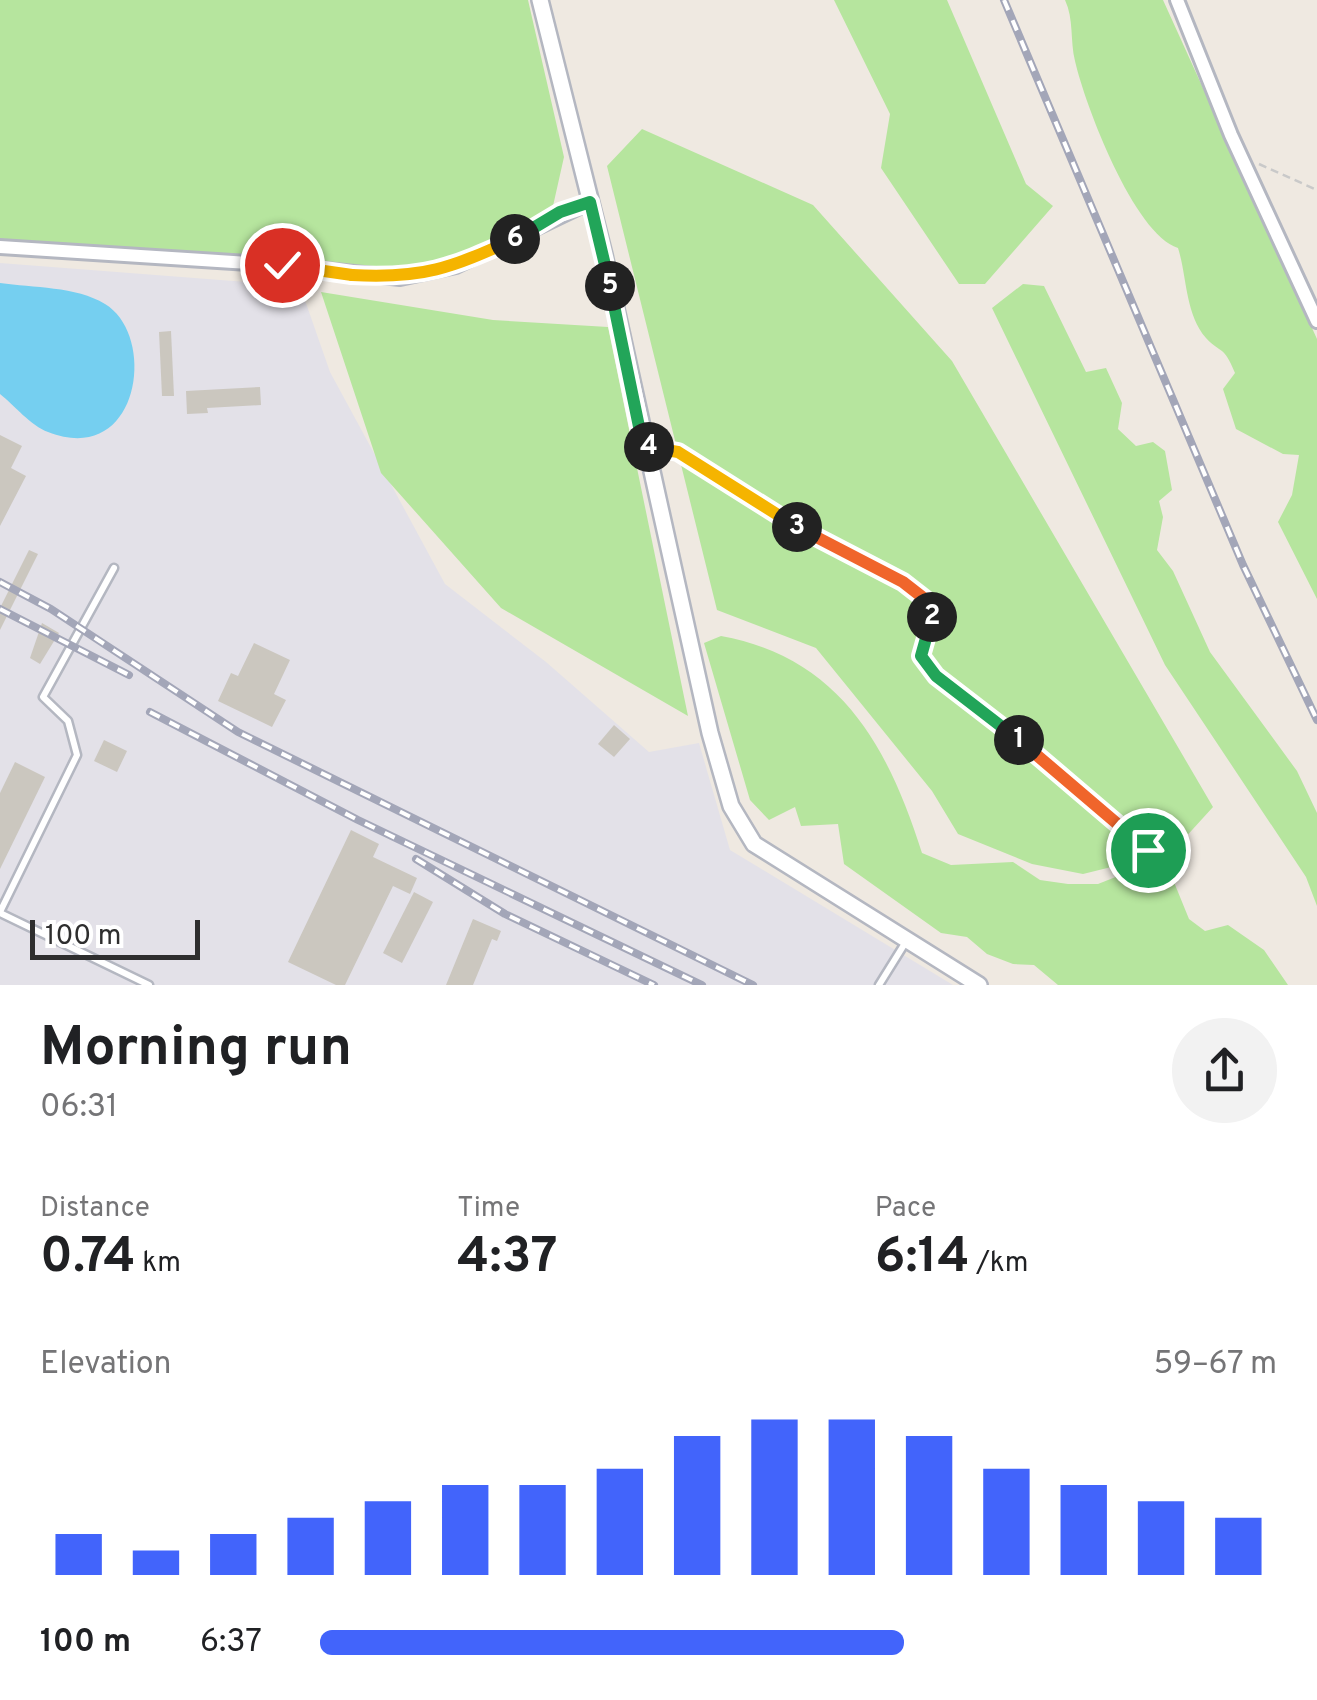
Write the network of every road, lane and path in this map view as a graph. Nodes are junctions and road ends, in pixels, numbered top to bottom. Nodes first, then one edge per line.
1 (540, 0) edge
2 (1176, 0) edge
3 (1236, 146) junction
4 (1317, 190) edge
5 (590, 202) junction
6 (0, 248) edge
7 (1317, 321) edge
8 (643, 446) junction
9 (114, 568) dead end
10 (1148, 850) dead end
11 (0, 912) edge
12 (908, 938) junction
13 (149, 985) edge
14 (879, 985) edge
15 (978, 985) edge

1 - 5 street
2 - 3 street
3 - 4 path
3 - 7 street
5 - 6 street
5 - 8 street
8 - 10 lane
8 - 12 street
9 - 11 lane
11 - 13 lane
12 - 14 lane
12 - 15 street

